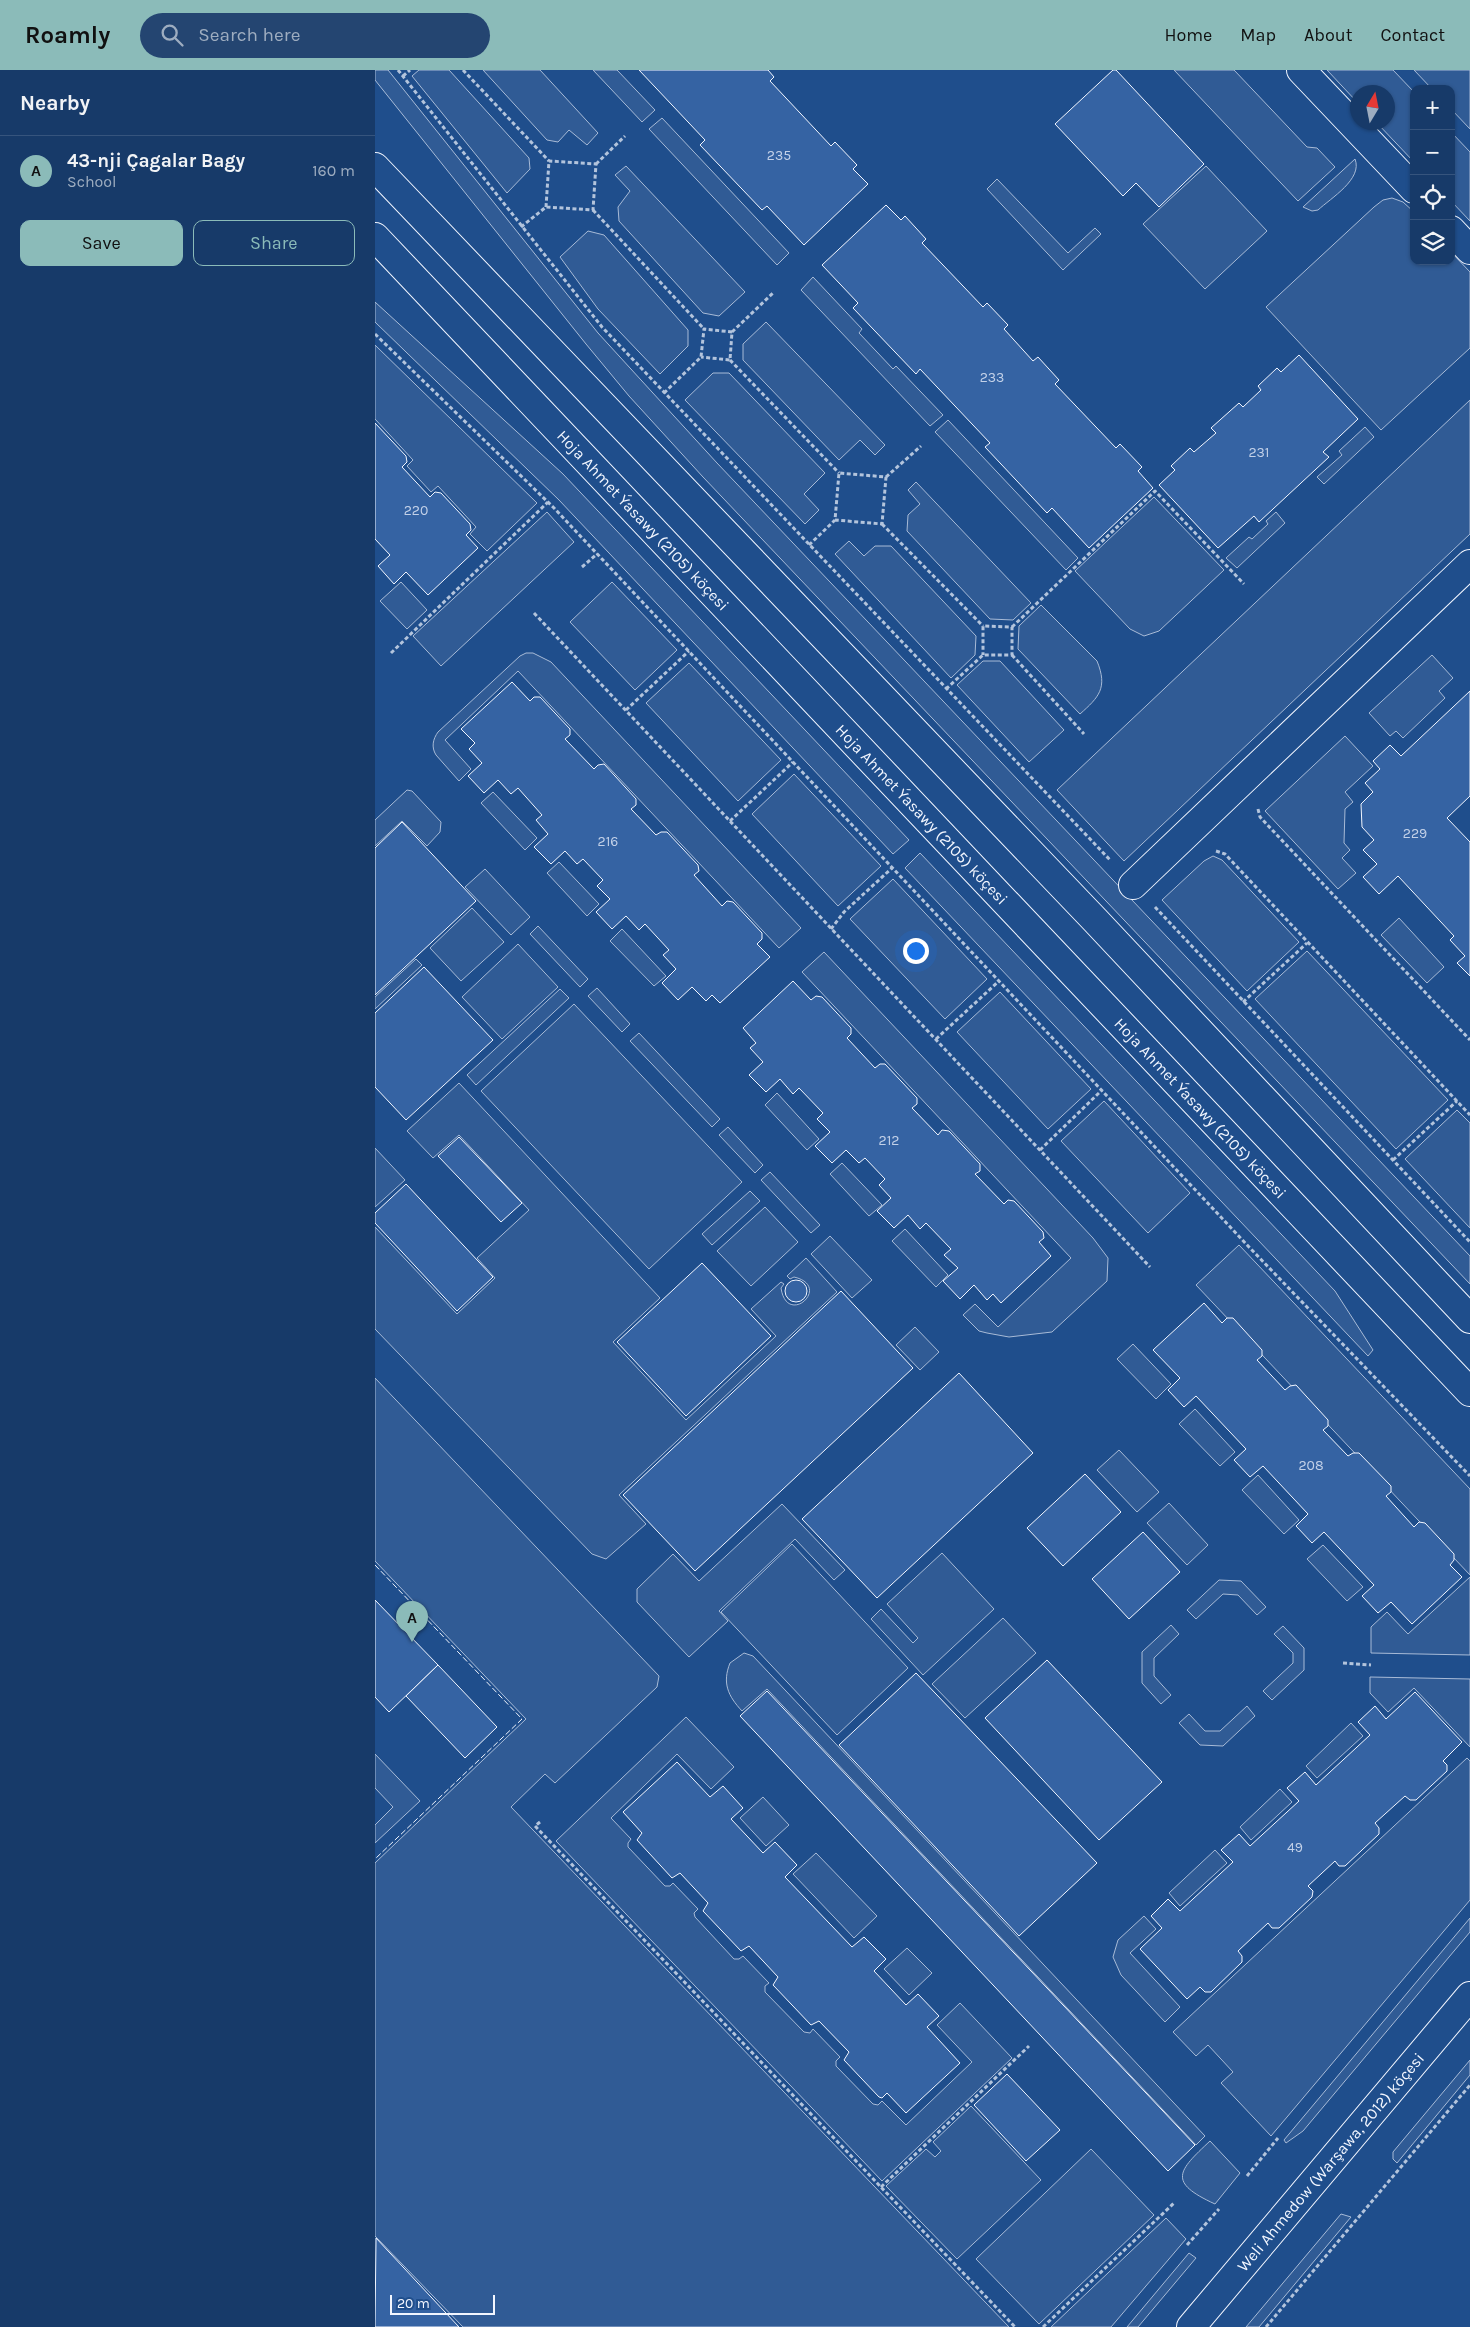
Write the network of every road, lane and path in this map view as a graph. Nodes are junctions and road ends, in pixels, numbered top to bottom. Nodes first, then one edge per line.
1 (398, 70) edge
2 (410, 70) edge
3 (463, 70) edge
4 (1301, 70) edge
5 (403, 76) junction
6 (625, 136) dead end
7 (549, 161) junction
8 (596, 164) junction
9 (376, 167) edge
10 (1410, 185) edge
11 (546, 207) junction
12 (593, 210) junction
13 (521, 227) junction
14 (1455, 234) edge
15 (375, 237) edge
16 (1470, 250) edge
17 (773, 293) dead end
18 (703, 329) junction
19 (732, 332) junction
20 (375, 334) edge
21 (701, 358) junction
22 (730, 360) junction
23 (664, 393) junction
24 (921, 446) dead end
25 (839, 473) junction
26 (886, 477) junction
27 (548, 502) junction
28 (835, 520) junction
29 (882, 524) junction
30 (809, 545) junction
31 (597, 554) junction
32 (1470, 564) edge
33 (582, 568) dead end
34 (1244, 584) dead end
35 (534, 613) dead end
36 (983, 626) junction
37 (1012, 627) junction
38 (689, 651) junction
39 (391, 653) dead end
40 (983, 655) junction
41 (1011, 655) junction
42 (946, 689) junction
43 (626, 710) junction
44 (1084, 734) dead end
45 (793, 762) junction
46 (1261, 801) dead end
47 (730, 821) junction
48 (1208, 852) dead end
49 (892, 868) junction
50 (1133, 885) junction
51 (831, 929) junction
52 (1307, 942) junction
53 (999, 981) junction
54 (1243, 1002) junction
55 (936, 1039) junction
56 (1470, 1040) edge
57 (1102, 1090) junction
58 (1457, 1101) junction
59 (1470, 1115) edge
60 (1039, 1150) junction
61 (1393, 1160) junction
62 (1470, 1242) edge
63 (1150, 1267) dead end
64 (1470, 1319) edge
65 (1470, 1392) edge
66 (1470, 1476) edge
67 (1343, 1663) dead end
68 (1371, 1665) dead end
69 (540, 1822) dead end
70 (1470, 1996) edge
71 (1029, 2046) dead end
72 (1470, 2085) edge
73 (1278, 2138) dead end
74 (1247, 2176) dead end
75 (881, 2186) junction
76 (1174, 2203) dead end
77 (1219, 2209) dead end
78 (1187, 2245) dead end
79 (1015, 2327) edge
80 (1043, 2327) edge
81 (1191, 2327) edge
82 (1267, 2327) edge

1 - 5 path
2 - 5 path
3 - 7 path
4 - 10 main road
5 - 13 path
6 - 8 path
7 - 8 path
7 - 11 path
8 - 12 path
9 - 64 main road
11 - 12 path
11 - 13 path
12 - 18 path
13 - 23 path
14 - 16 main road
15 - 65 main road, Hoja Ahmet Ýasawy (2105) köçesi
17 - 19 path
18 - 19 path
18 - 21 path
19 - 22 path
20 - 27 path
21 - 22 path
21 - 23 path
22 - 25 path
23 - 30 path
24 - 26 path
25 - 26 path
25 - 28 path
26 - 29 path
27 - 31 path
27 - 39 path
28 - 29 path
28 - 30 path
29 - 36 path
30 - 42 path
31 - 33 path
31 - 38 path
32 - 50 main road
34 - 37 path
35 - 43 path
36 - 37 path
36 - 40 path
37 - 41 path
38 - 43 path
38 - 45 path
40 - 41 path
40 - 42 path
41 - 44 path
42 - 50 path
43 - 47 path
45 - 47 path
45 - 49 path
46 - 56 path
47 - 51 path
48 - 52 path
49 - 51 path
49 - 53 path
50 - 54 path
51 - 55 path
52 - 54 path
52 - 58 path
53 - 55 path
53 - 57 path
54 - 61 path
55 - 60 path
57 - 60 path
57 - 66 path
58 - 59 path
58 - 61 path
60 - 63 path
61 - 62 path
67 - 68 path
69 - 75 path
70 - 81 main road, Weli Ahmedow (Warşawa, 2012) köçesi
71 - 75 path
72 - 82 path
73 - 74 path
75 - 79 path
76 - 80 path
77 - 78 path

